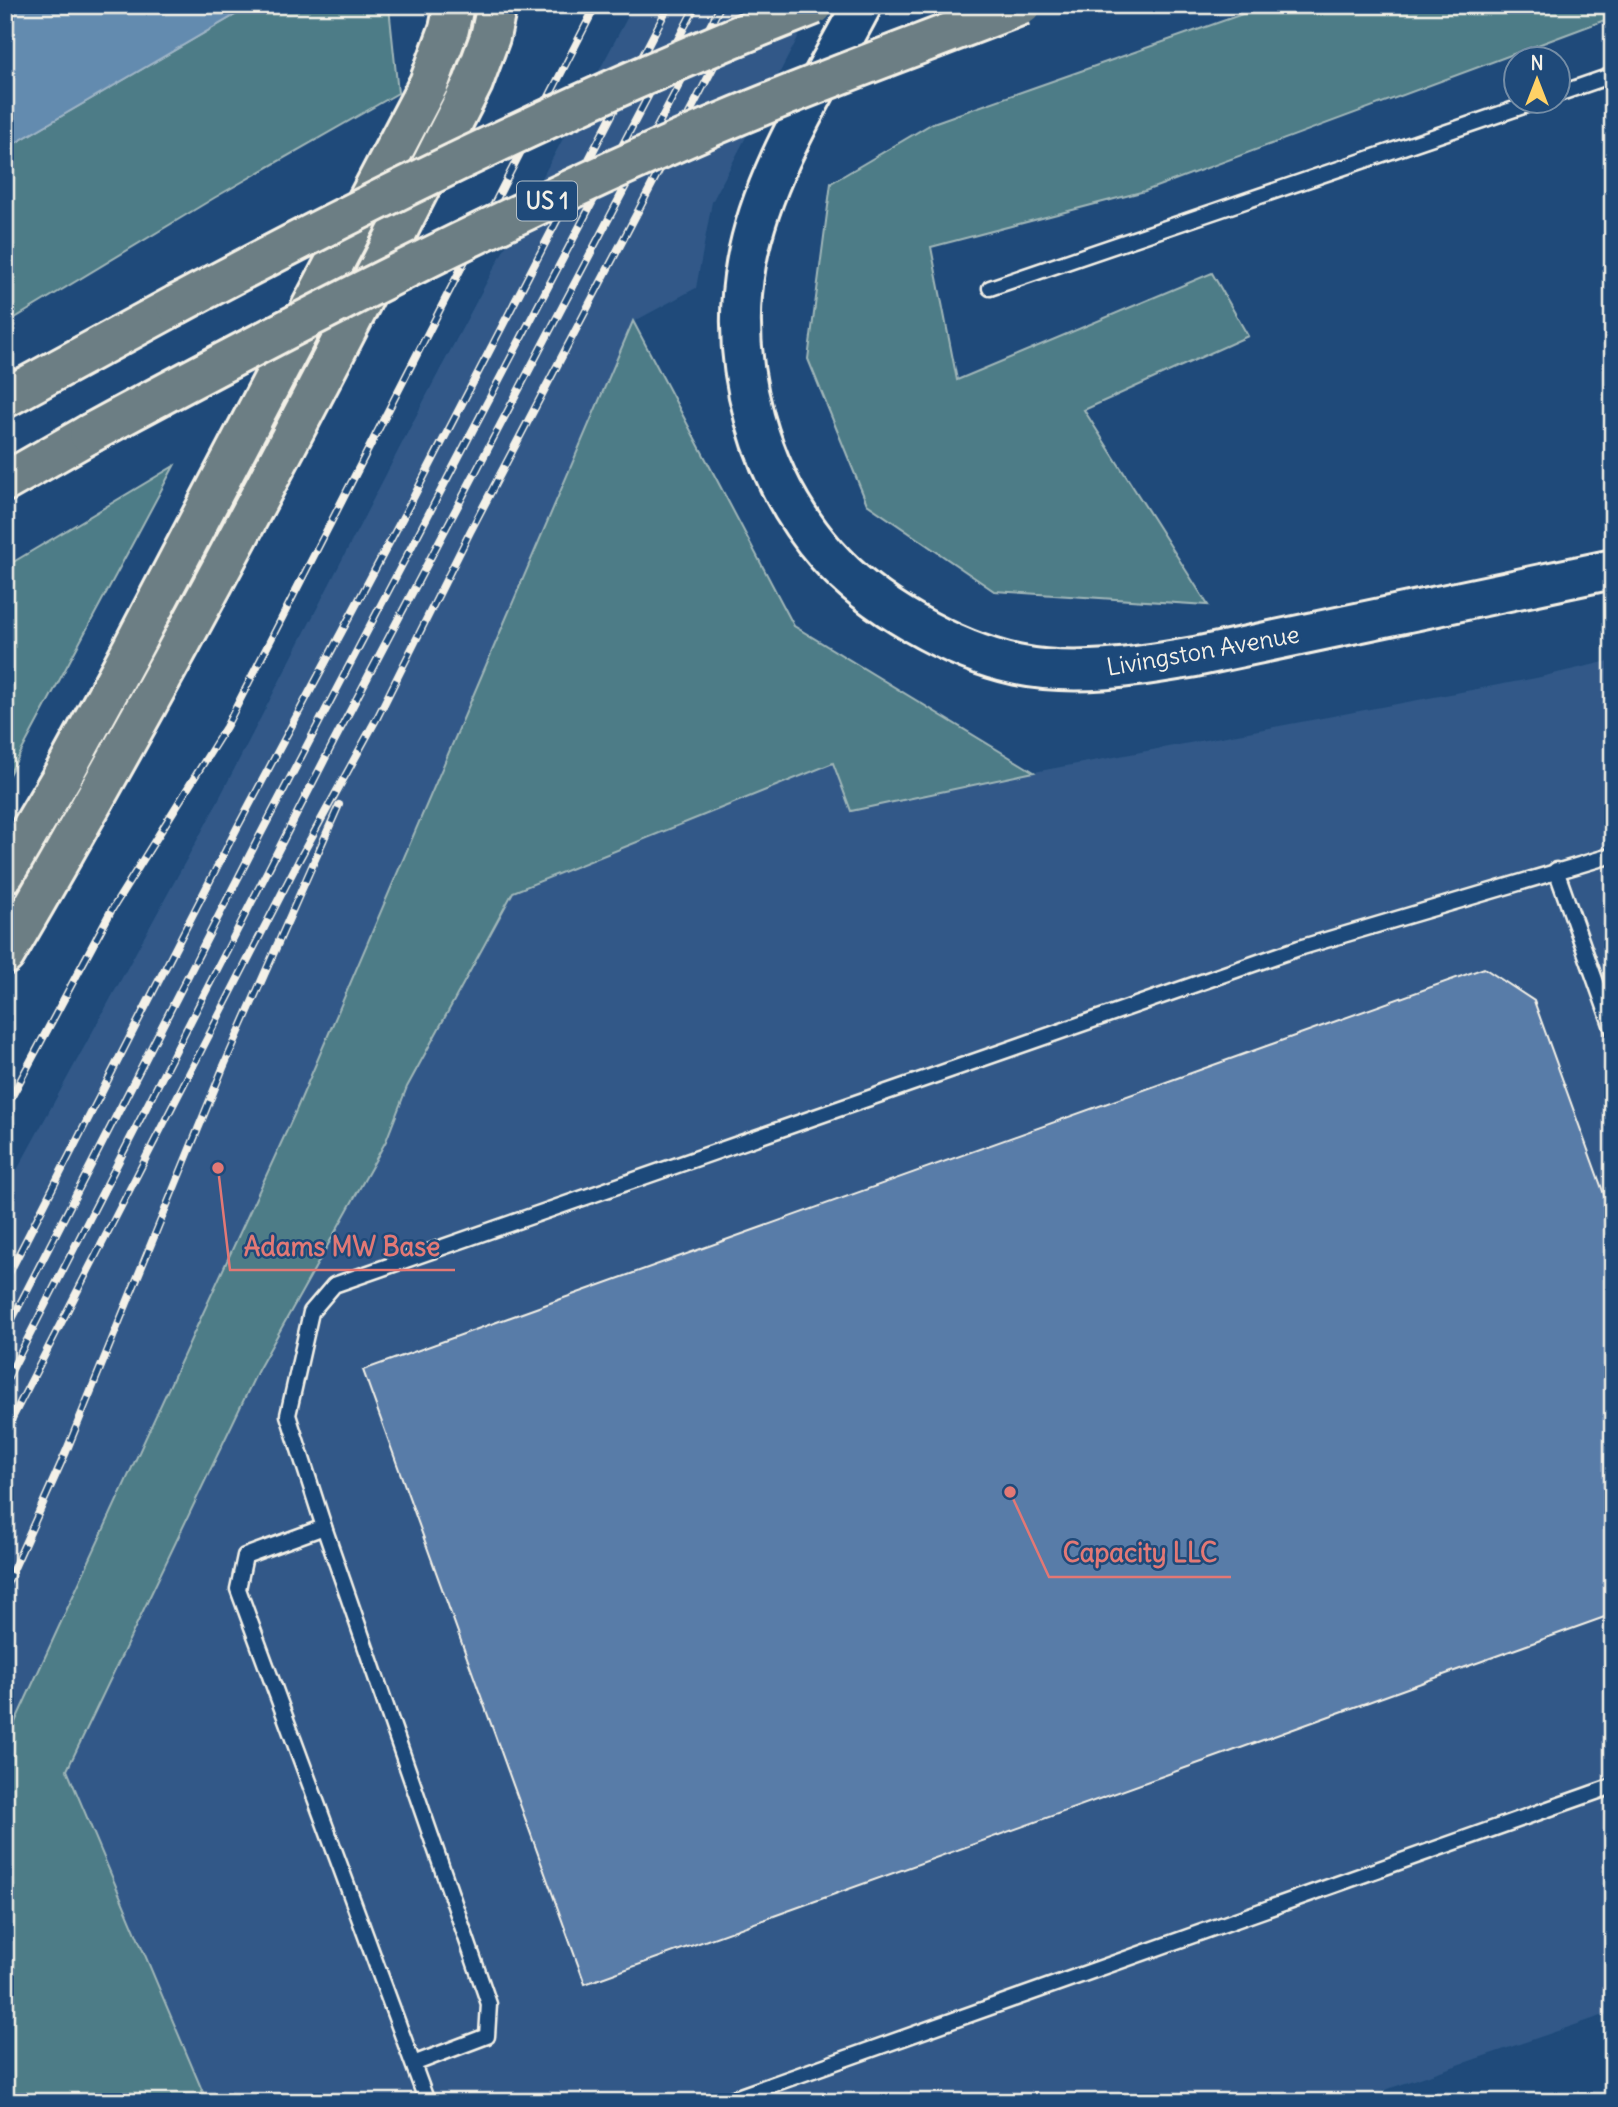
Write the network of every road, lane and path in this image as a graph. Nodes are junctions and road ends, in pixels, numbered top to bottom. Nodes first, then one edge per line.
1 (454, 5) edge
2 (497, 5) edge
3 (814, 5) edge
4 (862, 5) edge
5 (1022, 5) edge
6 (1613, 75) edge
7 (1572, 89) edge
8 (1502, 113) edge
9 (990, 288) dead end
10 (5, 398) edge
11 (5, 482) edge
12 (1613, 569) edge
13 (1613, 855) edge
14 (1556, 870) junction
15 (5, 873) edge
16 (5, 955) edge
17 (1613, 1030) edge
18 (324, 1527) junction
19 (1613, 1786) edge
20 (413, 2064) junction
21 (426, 2102) edge
22 (723, 2102) edge

1 - 15 highway
2 - 16 highway
3 - 10 highway, bridge
4 - 12 main road, Livingston Avenue
5 - 11 highway, US 1, bridge
6 - 7 lane
8 - 9 lane
13 - 14 lane
14 - 17 lane
14 - 18 lane
18 - 20 lane
18 - 20 lane
19 - 22 lane
20 - 21 lane

